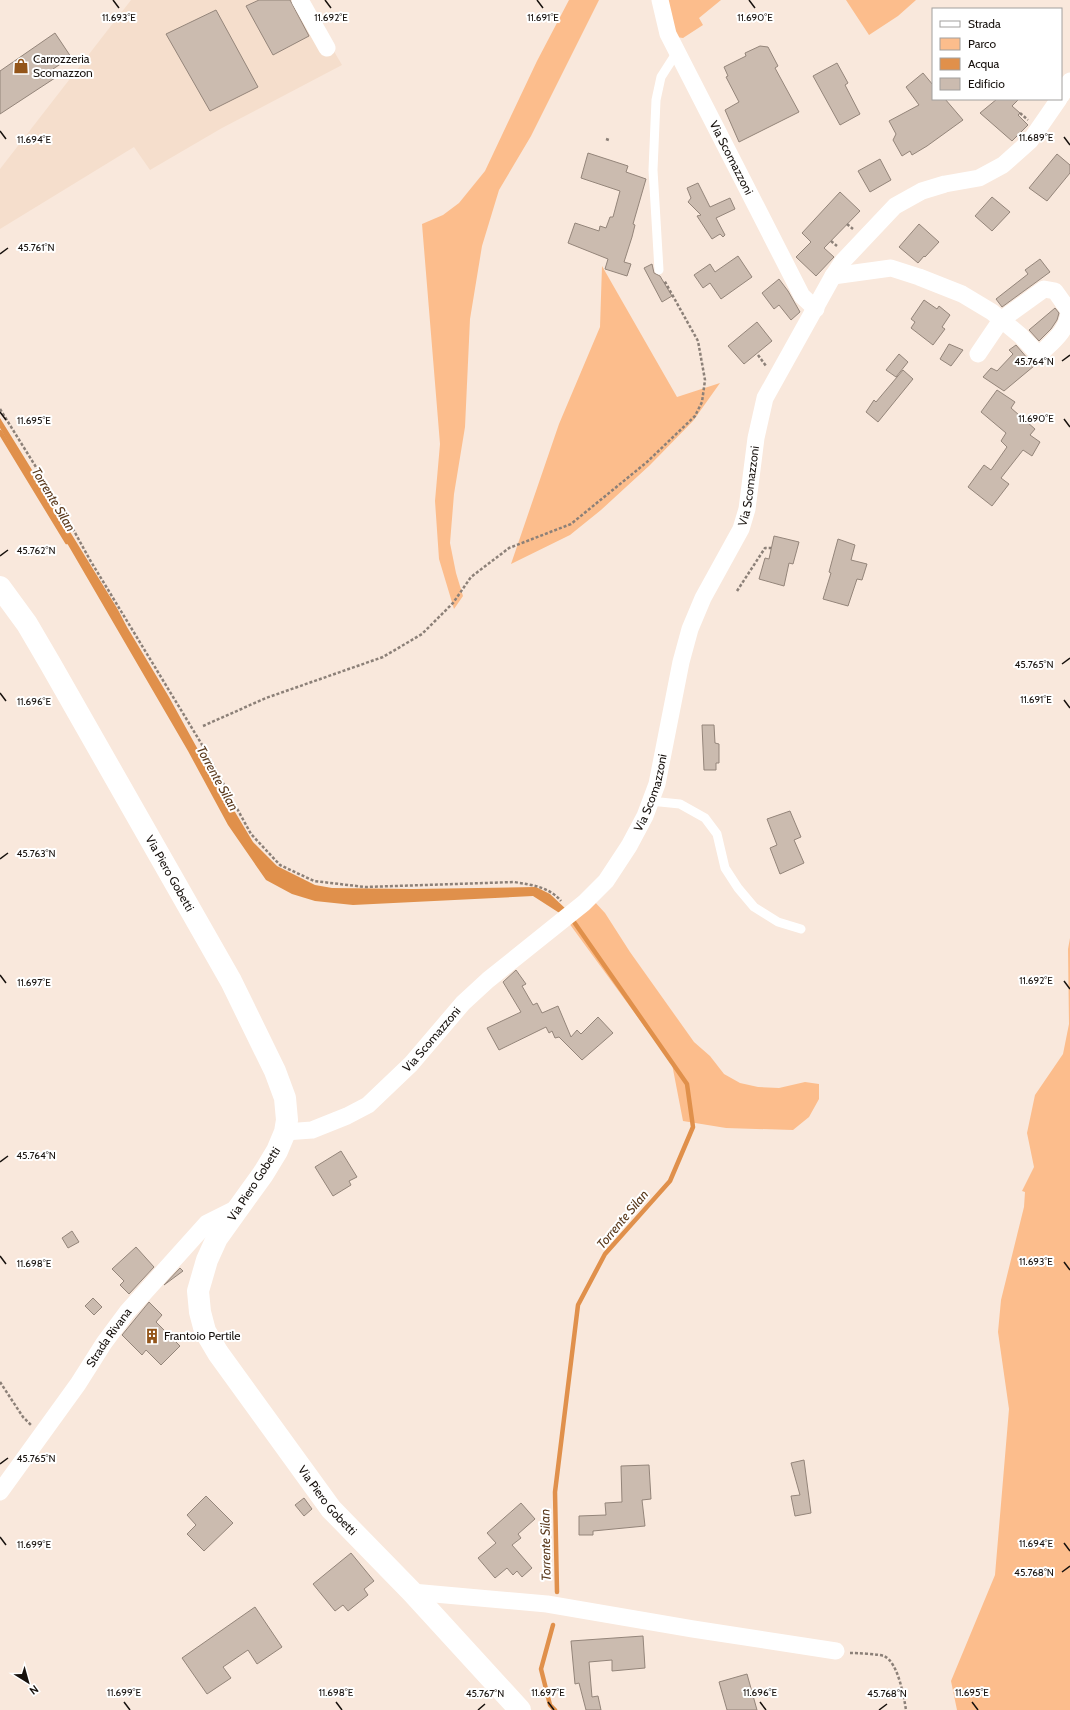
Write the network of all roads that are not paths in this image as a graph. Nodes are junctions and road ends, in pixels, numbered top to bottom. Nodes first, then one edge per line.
1 (300, 0) edge
2 (660, 0) edge
3 (327, 48) dead end
4 (677, 52) junction
5 (1070, 81) edge
6 (1062, 94) edge
7 (1058, 100) edge
8 (659, 270) road end
9 (833, 276) junction
10 (816, 309) junction
11 (978, 354) dead end
12 (0, 587) edge
13 (650, 801) junction
14 (801, 930) dead end
15 (285, 1132) junction
16 (242, 1206) junction
17 (0, 1492) edge
18 (412, 1592) junction
19 (836, 1651) road end
20 (520, 1710) edge

1 - 3 street
2 - 4 street, Via Scomazzoni
4 - 8 lane
4 - 10 street, Via Scomazzoni
5 - 6 street
7 - 9 street, Via Scomazzoni
9 - 10 street, Via Scomazzoni
9 - 11 street
10 - 13 street, Via Scomazzoni
12 - 15 street, Via Piero Gobetti
13 - 14 lane
13 - 15 street, Via Scomazzoni
15 - 16 street, Via Piero Gobetti
16 - 17 street, Strada Rivana
16 - 18 street, Via Piero Gobetti
18 - 19 street
18 - 20 street, Via Piero Gobetti

